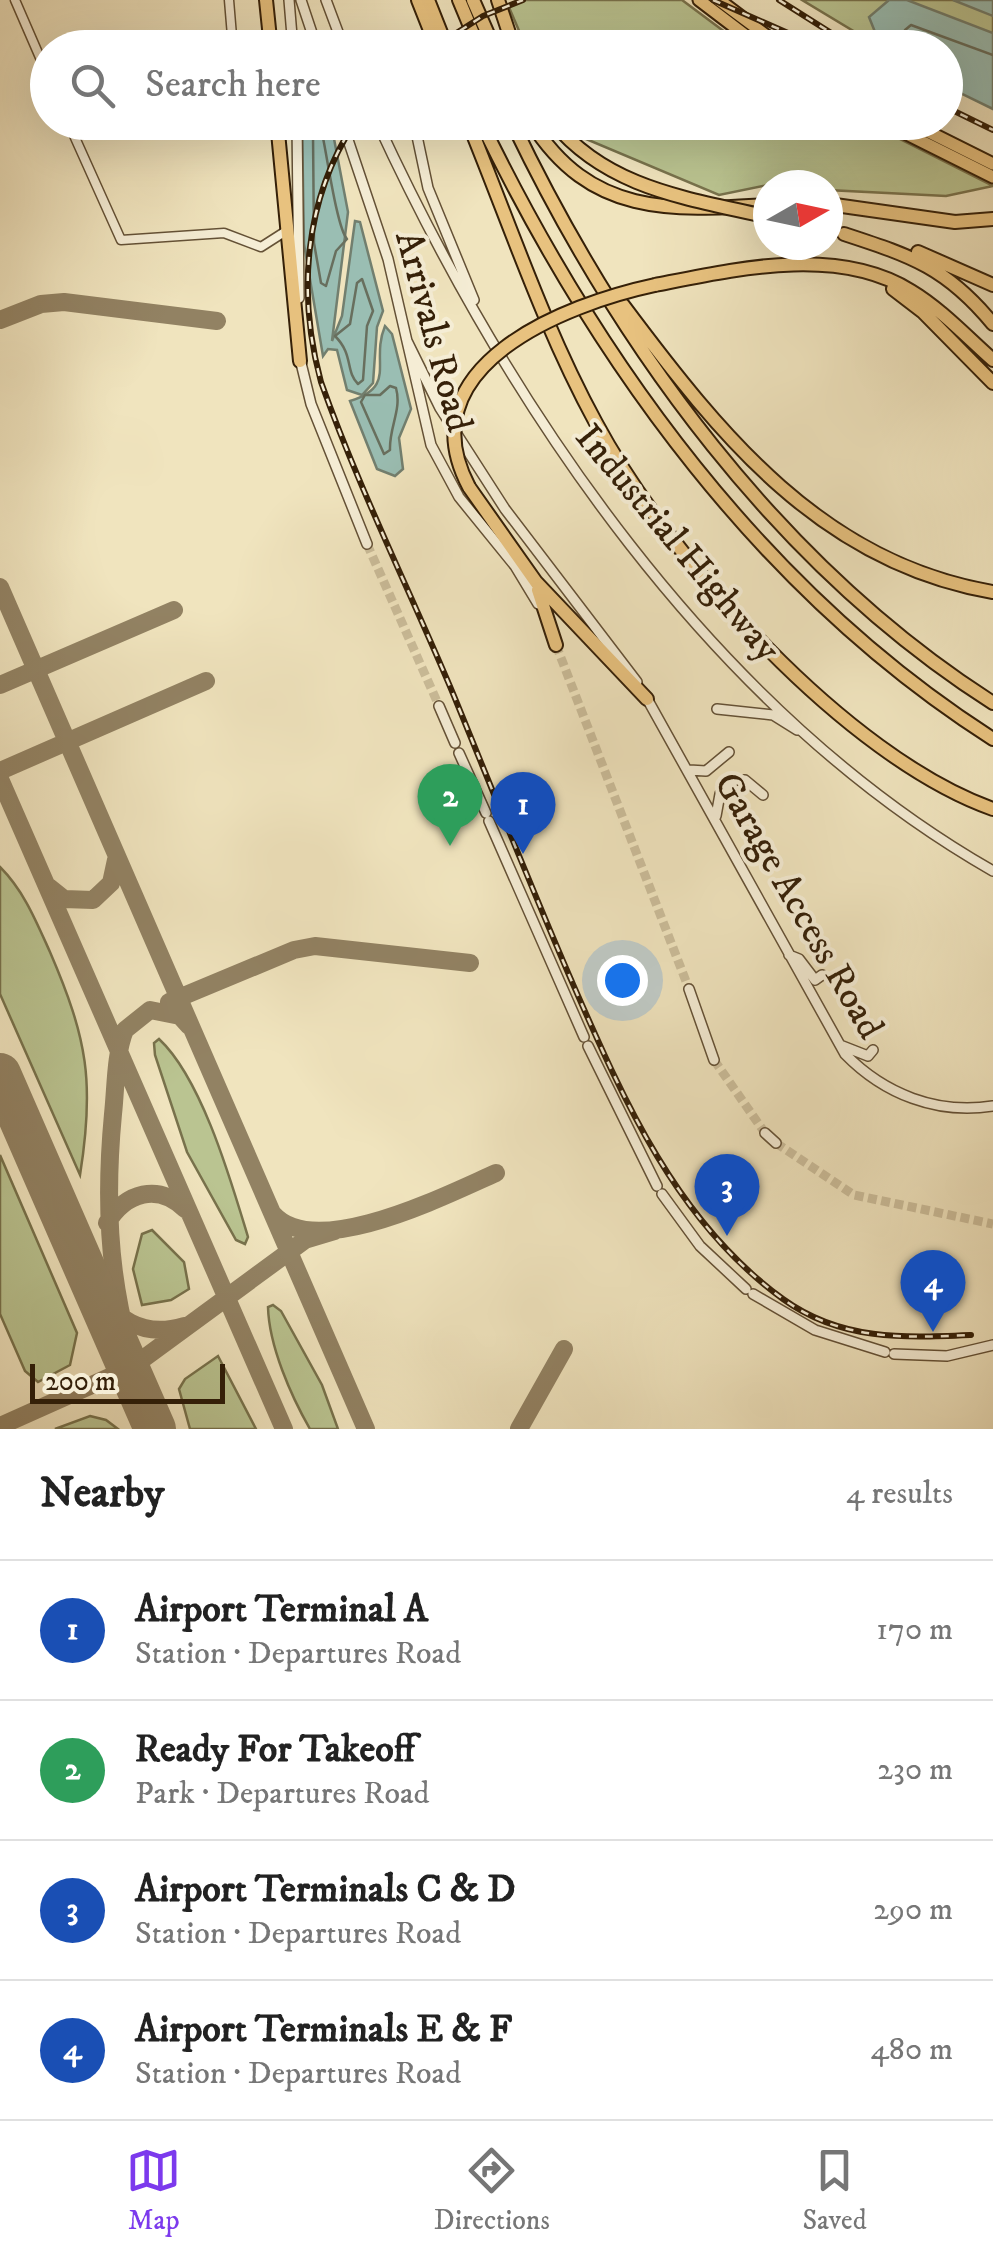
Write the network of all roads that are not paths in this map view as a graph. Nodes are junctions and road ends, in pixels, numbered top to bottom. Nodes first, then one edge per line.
1 (14, 0) edge
2 (229, 0) edge
3 (266, 0) edge
4 (289, 0) edge
5 (302, 0) edge
6 (326, 0) edge
7 (418, 0) edge
8 (428, 0) edge
9 (460, 0) edge
10 (473, 0) edge
11 (498, 0) edge
12 (699, 0) edge
13 (719, 0) edge
14 (232, 30) edge
15 (268, 30) edge
16 (292, 30) edge
17 (311, 30) edge
18 (337, 30) edge
19 (430, 30) edge
20 (440, 30) edge
21 (472, 30) edge
22 (486, 30) edge
23 (508, 30) edge
24 (738, 30) edge
25 (760, 30) edge
26 (30, 36) edge
27 (76, 140) edge
28 (278, 140) edge
29 (297, 140) edge
30 (348, 140) edge
31 (387, 140) edge
32 (418, 140) edge
33 (475, 140) edge
34 (491, 140) edge
35 (522, 140) edge
36 (546, 140) edge
37 (570, 140) edge
38 (919, 140) edge
39 (945, 140) edge
40 (993, 164) edge
41 (993, 177) edge
42 (753, 206) edge
43 (843, 206) edge
44 (753, 213) edge
45 (993, 219) edge
46 (286, 231) junction
47 (844, 234) joint
48 (576, 241) junction
49 (758, 270) junction
50 (993, 285) edge
51 (993, 324) edge
52 (407, 341) junction
53 (494, 344) junction
54 (993, 360) edge
55 (300, 361) junction
56 (993, 383) edge
57 (367, 544) tunnel mouth
58 (527, 570) junction
59 (993, 592) edge
60 (556, 645) joint
61 (647, 699) junction
62 (993, 703) edge
63 (439, 706) tunnel mouth
64 (718, 709) dead end
65 (993, 739) edge
66 (816, 742) junction
67 (729, 752) dead end
68 (689, 770) junction
69 (762, 795) dead end
70 (993, 809) edge
71 (716, 818) junction
72 (993, 871) edge
73 (790, 956) junction
74 (822, 975) dead end
75 (689, 990) tunnel mouth
76 (838, 1044) junction
77 (873, 1050) dead end
78 (714, 1060) tunnel mouth
79 (993, 1106) edge
80 (766, 1133) tunnel mouth
81 (776, 1144) tunnel mouth
82 (993, 1345) edge

1 - 26 street
2 - 14 street
3 - 15 highway
4 - 16 street
5 - 17 street
6 - 18 street
7 - 19 highway
8 - 20 highway
9 - 21 highway
10 - 22 highway
11 - 23 highway
12 - 24 main road
13 - 25 main road
27 - 46 street
28 - 46 highway
29 - 55 street
30 - 52 street, Arrivals Road
31 - 53 street, Industrial Highway
32 - 53 street
33 - 70 highway
34 - 65 highway
35 - 48 highway
36 - 42 highway
37 - 44 highway, bridge
38 - 41 main road
39 - 40 main road
43 - 45 highway
46 - 55 highway
47 - 50 highway
47 - 51 highway
48 - 59 highway
48 - 62 highway
49 - 54 highway
49 - 56 highway
49 - 58 highway, bridge
52 - 60 street, Arrivals Road
52 - 61 street, Garage Access Road
53 - 66 street, Industrial Highway
55 - 57 street
58 - 60 highway
58 - 61 highway
61 - 68 street, Garage Access Road
63 - 82 street
64 - 66 street
66 - 72 street, Industrial Highway
67 - 68 street
68 - 71 street, Garage Access Road
69 - 71 street
71 - 73 street, Garage Access Road
73 - 74 street
73 - 76 street, Garage Access Road
75 - 78 street
76 - 77 street
76 - 79 street, Garage Access Road
80 - 81 street

